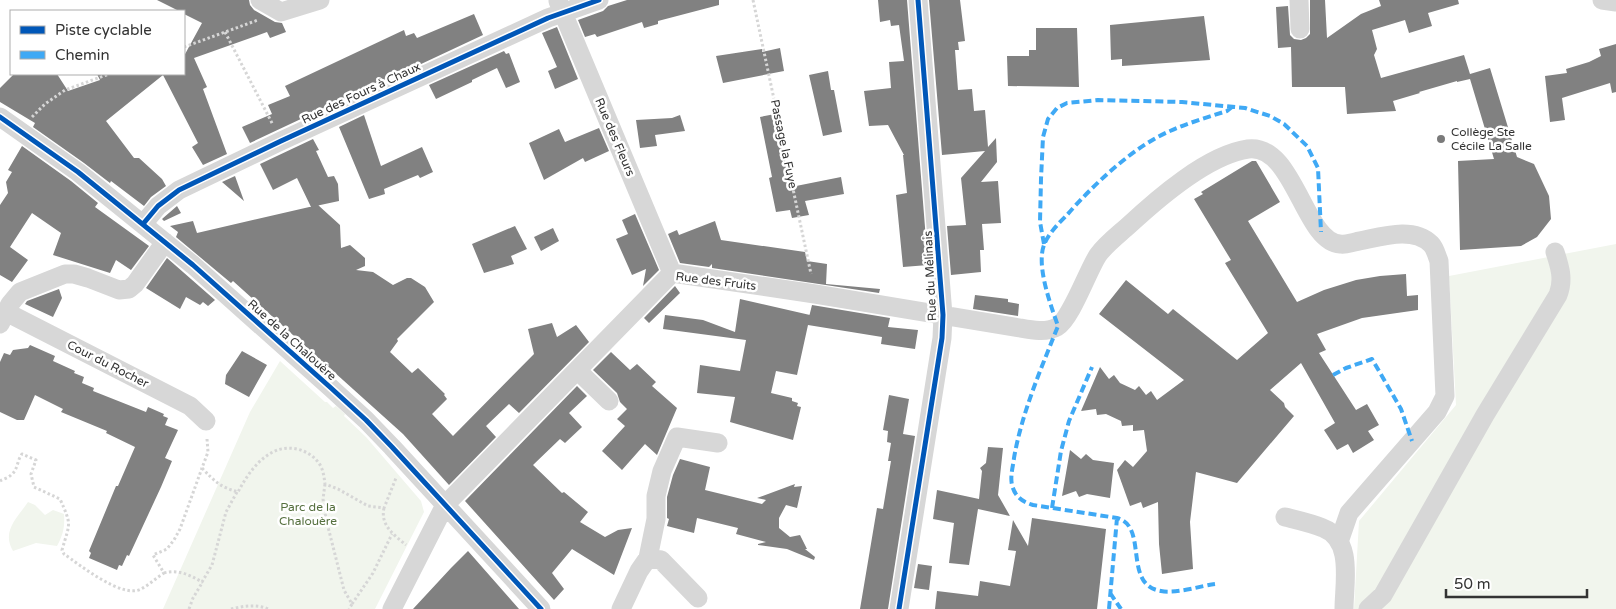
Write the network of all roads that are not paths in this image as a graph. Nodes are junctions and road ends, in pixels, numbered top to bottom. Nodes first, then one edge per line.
1 (260, 0) edge
2 (320, 0) edge
3 (599, 0) edge
4 (918, 0) edge
5 (1299, 0) edge
6 (1602, 0) edge
7 (1616, 2) edge
8 (560, 6) edge
9 (1300, 29) dead end
10 (0, 118) edge
11 (143, 224) junction
12 (165, 242) junction
13 (1555, 252) dead end
14 (672, 273) junction
15 (943, 315) junction
16 (3, 318) edge
17 (577, 370) junction
18 (609, 401) dead end
19 (206, 421) road end
20 (718, 443) dead end
21 (445, 505) junction
22 (1285, 517) dead end
23 (1339, 542) junction
24 (648, 558) junction
25 (698, 598) dead end
26 (392, 609) edge
27 (541, 609) edge
28 (621, 609) edge
29 (899, 609) edge
30 (1344, 609) edge
31 (1368, 609) edge

1 - 2 street
3 - 8 street, Rue des Fours à Chaux
4 - 15 street, Rue du Mélinais
5 - 9 street
6 - 7 street
8 - 11 street, Rue des Fours à Chaux
8 - 14 street, Rue des Fleurs
10 - 11 street, Rue de la Chalouère
11 - 12 street, Rue de la Chalouère
12 - 16 street, Cour du Rocher
12 - 21 street, Rue de la Chalouère
13 - 31 street
14 - 15 street, Rue des Fruits
14 - 17 street, Rue des Fruits
15 - 23 street, Rue des Fruits
15 - 29 street, Rue du Mélinais
16 - 19 street, Cour du Rocher
17 - 18 street
17 - 21 street, Rue des Fruits
20 - 24 street
21 - 26 street, Rue des Fruits
21 - 27 street, Rue de la Chalouère
22 - 23 street
23 - 30 street
24 - 25 street
24 - 28 street

